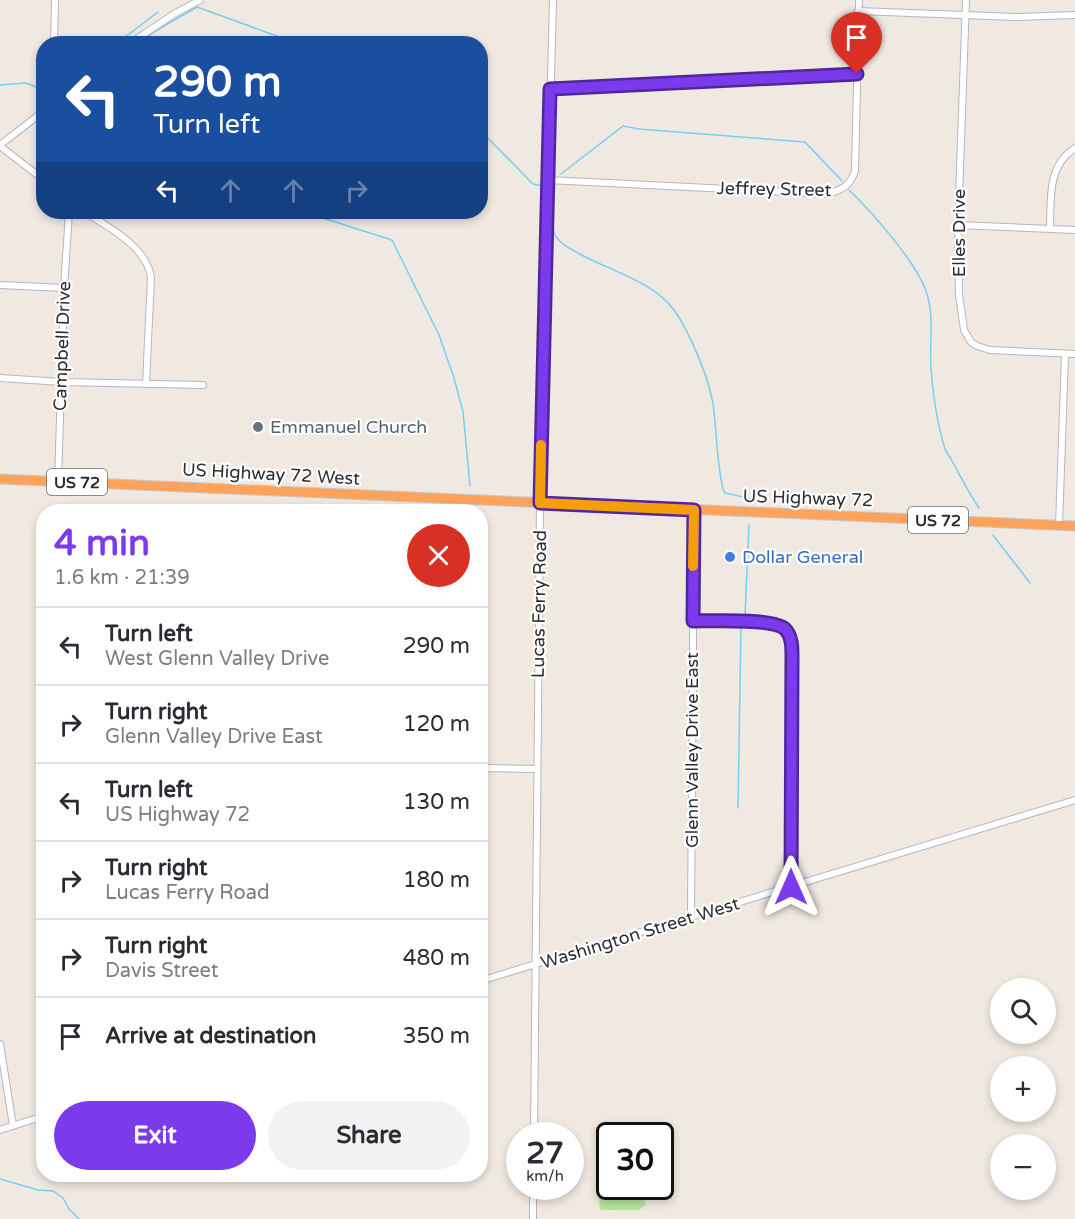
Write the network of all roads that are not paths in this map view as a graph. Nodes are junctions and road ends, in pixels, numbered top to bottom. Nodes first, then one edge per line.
1 (55, 0) edge
2 (200, 0) edge
3 (553, 0) edge
4 (859, 0) edge
5 (966, 0) edge
6 (858, 11) junction
7 (1075, 15) edge
8 (965, 16) junction
9 (54, 36) edge
10 (141, 36) edge
11 (857, 74) junction
12 (550, 89) junction
13 (36, 117) edge
14 (0, 146) edge
15 (1075, 148) edge
16 (36, 174) edge
17 (548, 180) junction
18 (69, 219) edge
19 (95, 219) edge
20 (958, 225) junction
21 (1050, 228) junction
22 (1075, 230) edge
23 (0, 285) edge
24 (64, 288) junction
25 (1065, 354) junction
26 (1075, 354) edge
27 (0, 378) edge
28 (62, 382) junction
29 (146, 384) junction
30 (203, 385) dead end
31 (0, 479) edge
32 (58, 482) junction
33 (540, 503) junction
34 (694, 510) junction
35 (1059, 526) junction
36 (1075, 526) edge
37 (693, 621) junction
38 (488, 768) edge
39 (536, 769) junction
40 (1075, 800) edge
41 (791, 887) junction
42 (691, 918) junction
43 (536, 965) junction
44 (488, 979) edge
45 (0, 1044) edge
46 (36, 1119) edge
47 (534, 1122) edge
48 (13, 1126) junction
49 (0, 1130) edge
50 (533, 1200) edge
51 (533, 1219) edge

1 - 9 street
2 - 10 street
3 - 12 street, Lucas Ferry Road
4 - 6 street, Jeffrey Street
5 - 8 street, Elles Drive
6 - 8 street
6 - 11 street, Jeffrey Street
7 - 8 street
8 - 20 street, Elles Drive
11 - 12 street
11 - 17 street, Jeffrey Street
12 - 17 street, Lucas Ferry Road
13 - 14 street
14 - 16 street
15 - 21 street
17 - 33 street, Lucas Ferry Road
18 - 24 street, Campbell Drive
19 - 29 street
20 - 21 street
20 - 25 street, Elles Drive
21 - 22 street
23 - 24 street
24 - 28 street, Campbell Drive
25 - 26 street, Elles Drive
25 - 35 street
27 - 28 street
28 - 29 street
28 - 32 street, Campbell Drive
29 - 30 street
31 - 32 highway, US Highway 72 West / US 72
32 - 33 highway, US Highway 72 West / US 72
33 - 34 highway, US Highway 72 / US 72
33 - 39 street, Lucas Ferry Road
34 - 35 highway, US Highway 72 / US 72
34 - 37 street, Glenn Valley Drive East
35 - 36 highway, US Highway 72 / US 72
37 - 41 street
37 - 42 street, Glenn Valley Drive East
38 - 39 street
39 - 43 street, Lucas Ferry Road
40 - 41 street, Washington Street West
41 - 42 street, Washington Street West
42 - 43 street, Washington Street West
43 - 44 street, Washington Street West
43 - 47 street, Lucas Ferry Road
45 - 48 street
46 - 48 street
48 - 49 street
50 - 51 street

